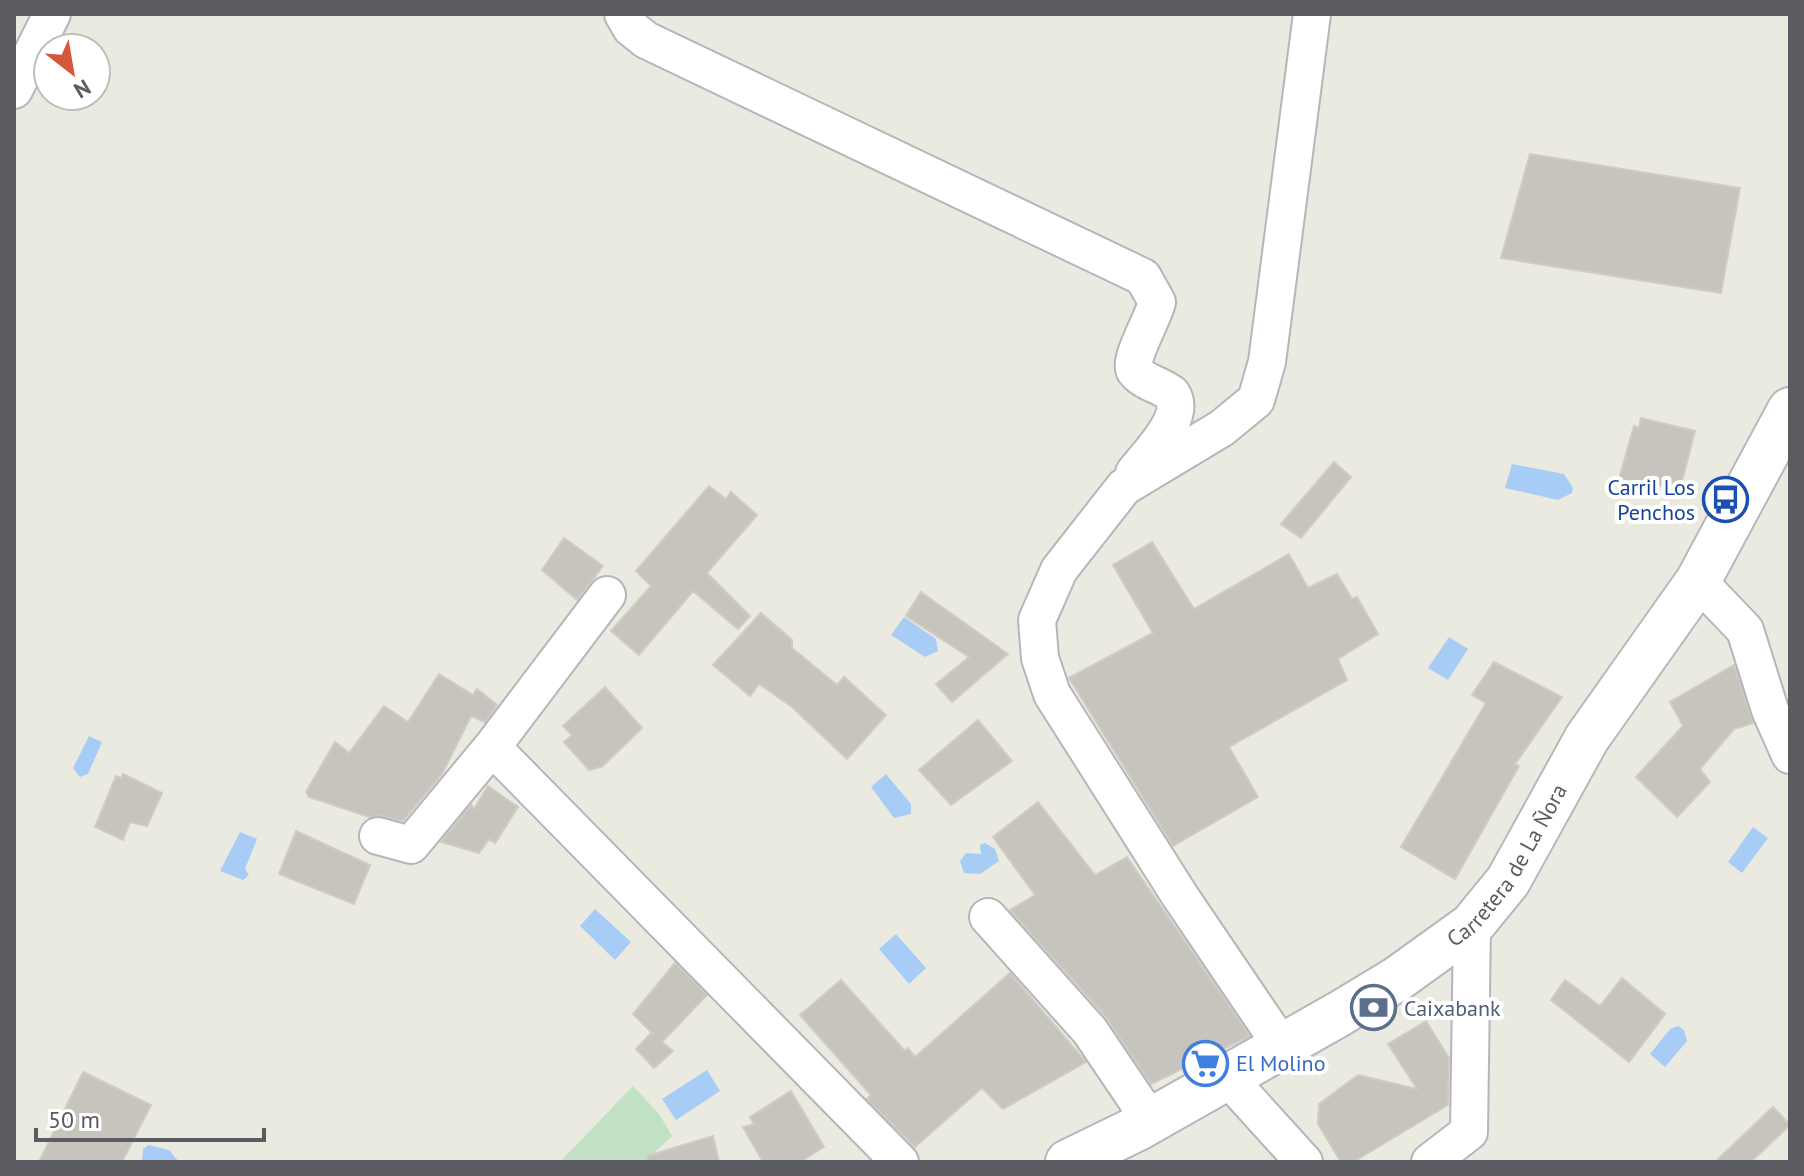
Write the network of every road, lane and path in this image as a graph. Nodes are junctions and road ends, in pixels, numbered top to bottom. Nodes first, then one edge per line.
1 (52, 14) edge
2 (623, 14) edge
3 (1312, 14) edge
4 (14, 90) edge
5 (1176, 408) junction
6 (1790, 410) edge
7 (1222, 428) junction
8 (1124, 487) junction
9 (1698, 581) junction
10 (607, 595) dead end
11 (492, 747) junction
12 (1790, 755) edge
13 (378, 836) dead end
14 (988, 917) dead end
15 (1472, 925) junction
16 (1281, 1045) junction
17 (1227, 1077) junction
18 (1150, 1120) junction
19 (900, 1162) edge
20 (1068, 1162) edge
21 (1304, 1162) edge
22 (1430, 1162) edge

1 - 4 street
2 - 5 street
3 - 7 street
5 - 7 street
5 - 8 street
6 - 9 main road, Carretera de La Ñora
7 - 8 street
8 - 16 street
9 - 12 street
9 - 15 main road, Carretera de La Ñora
10 - 11 street
11 - 13 street
11 - 19 street
14 - 18 street
15 - 16 main road, Carretera de La Ñora
15 - 22 street
16 - 17 main road, Carretera de La Ñora
17 - 18 main road, Carretera de La Ñora
17 - 21 street
18 - 20 main road, Carretera de La Ñora

